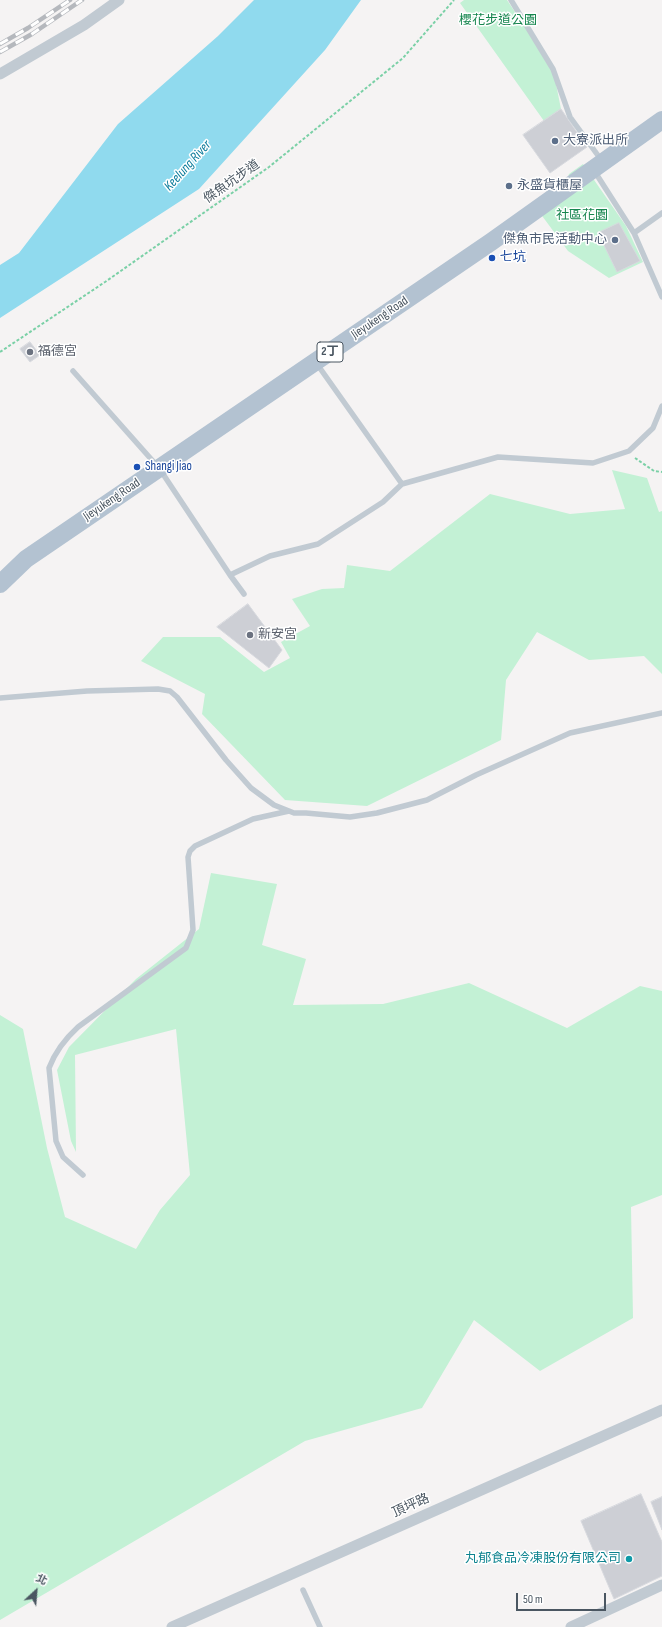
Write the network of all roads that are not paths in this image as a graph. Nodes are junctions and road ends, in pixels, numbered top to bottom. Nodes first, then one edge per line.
1 (119, 0) edge
2 (511, 0) edge
3 (0, 74) edge
4 (662, 120) edge
5 (598, 166) junction
6 (662, 213) edge
7 (634, 233) junction
8 (662, 297) edge
9 (315, 362) junction
10 (73, 371) dead end
11 (662, 406) edge
12 (159, 468) junction
13 (402, 484) junction
14 (230, 575) junction
15 (0, 584) edge
16 (244, 594) dead end
17 (0, 698) edge
18 (662, 713) edge
19 (289, 811) junction
20 (83, 1175) dead end
21 (662, 1410) edge
22 (662, 1585) edge
23 (303, 1590) dead end
24 (172, 1627) edge
25 (320, 1627) edge
26 (571, 1627) edge

1 - 3 street
2 - 5 lane
4 - 5 main road, Jieyukeng Road / 2丁
5 - 7 lane
5 - 9 main road, Jieyukeng Road / 2丁
6 - 7 lane
7 - 8 lane
9 - 12 main road, Jieyukeng Road / 2丁
9 - 13 lane
10 - 12 lane
11 - 13 lane
12 - 14 lane
12 - 15 main road, Jieyukeng Road / 2丁
13 - 14 lane
14 - 16 lane
17 - 19 lane
18 - 19 lane
19 - 20 lane
21 - 24 street, 頂坪路
22 - 26 street
23 - 25 lane

